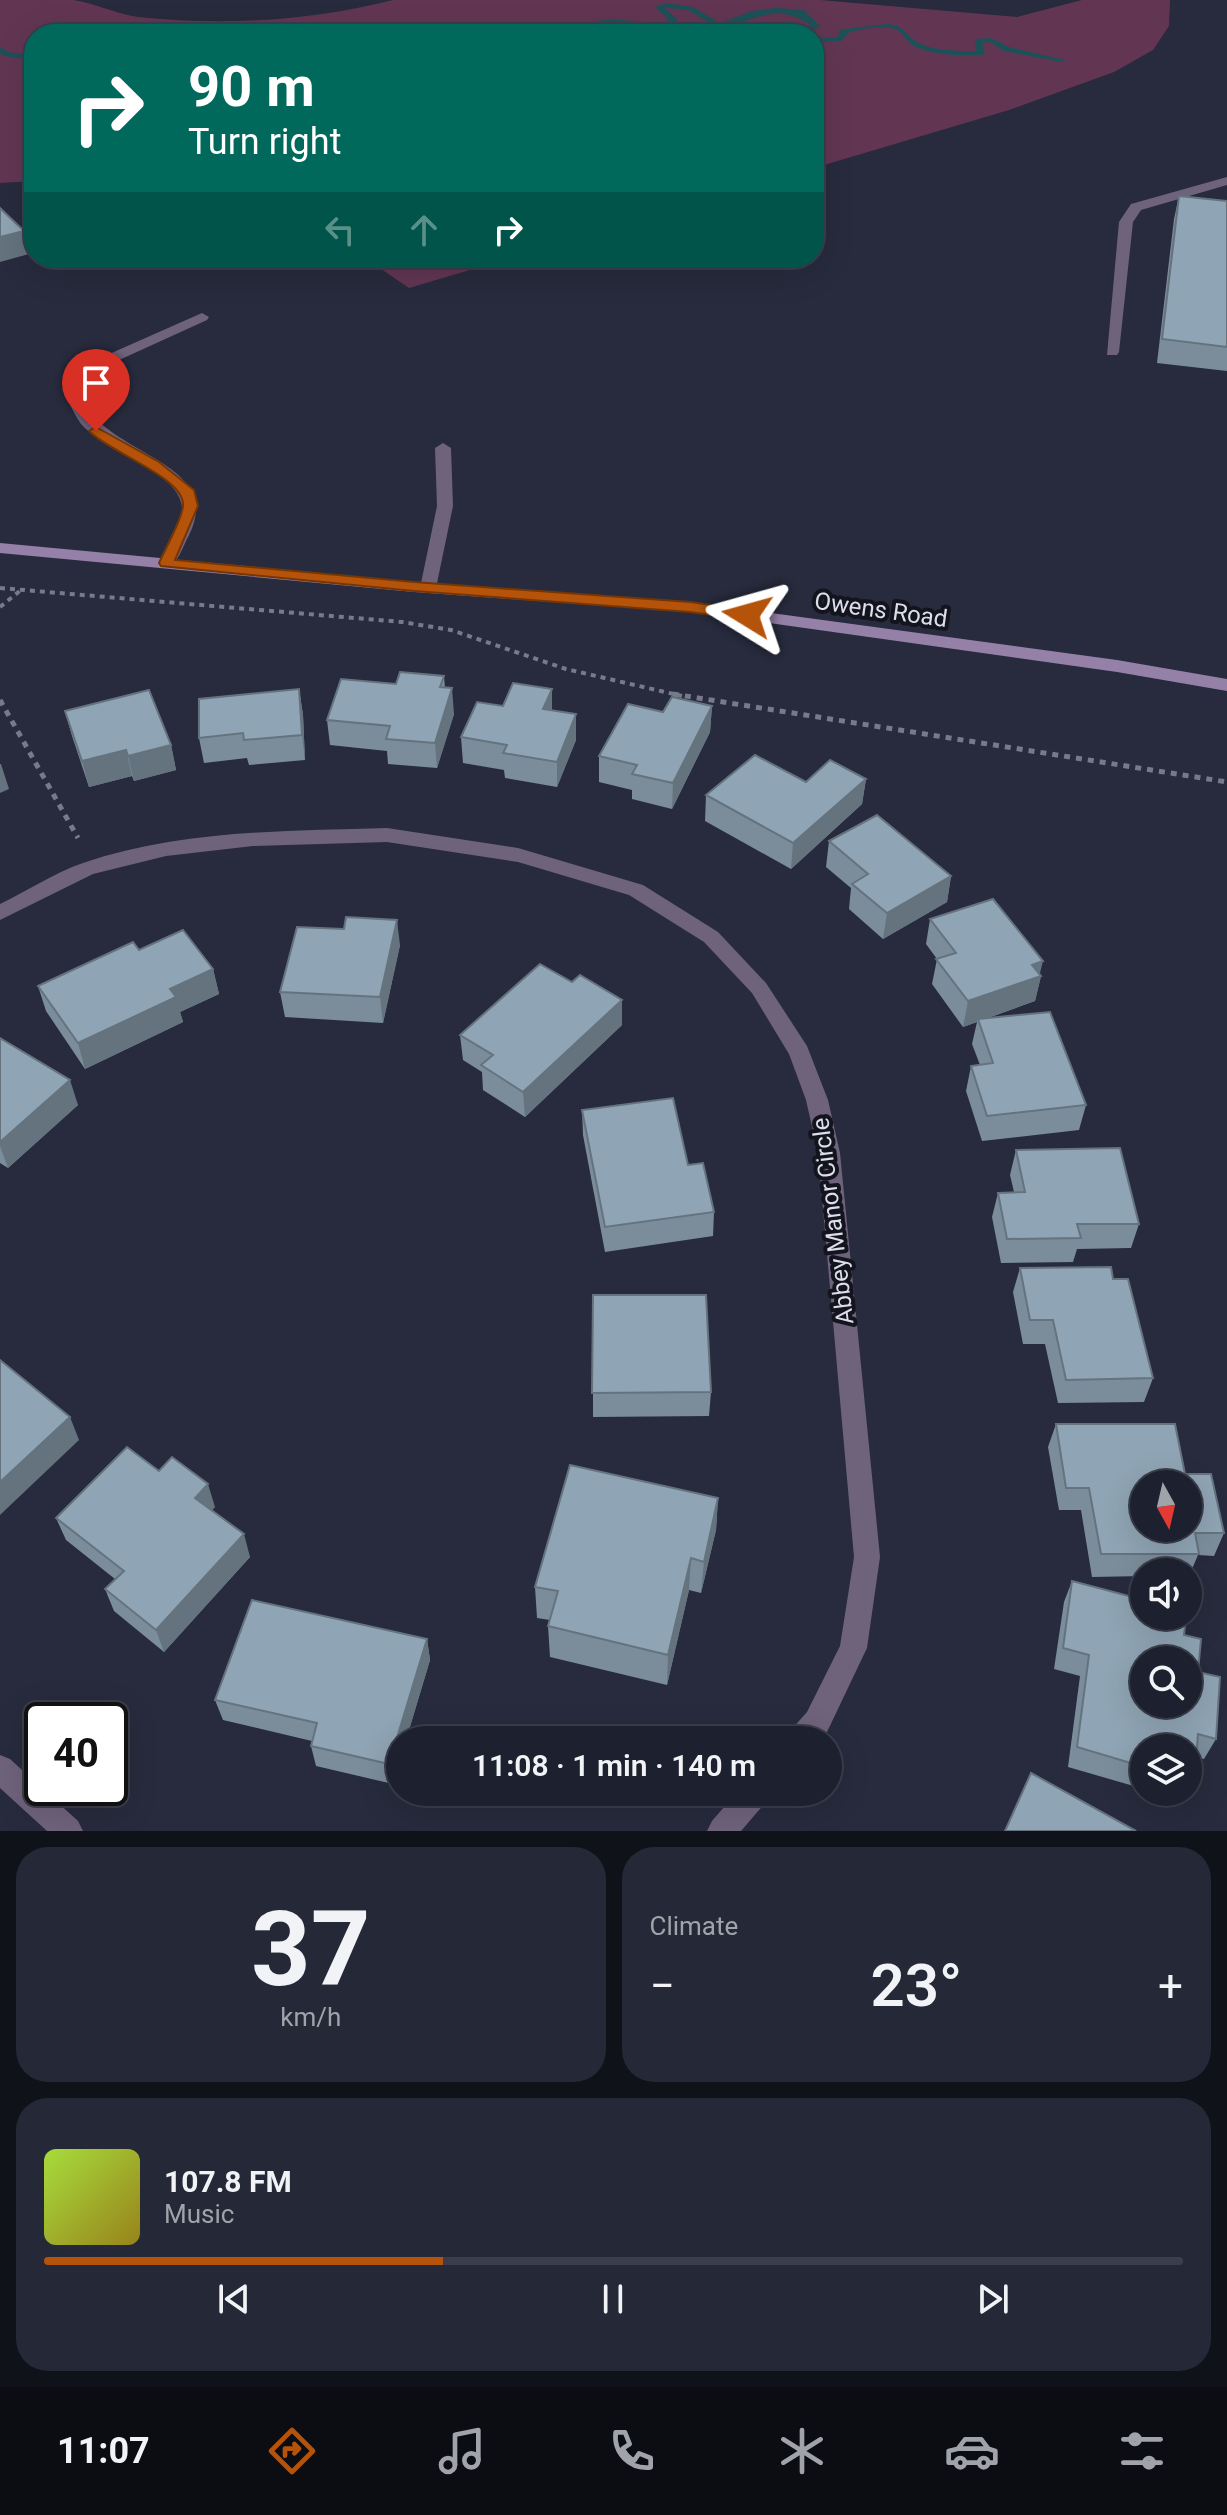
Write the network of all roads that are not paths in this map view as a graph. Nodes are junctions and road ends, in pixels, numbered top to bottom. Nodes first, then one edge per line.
1 (1227, 181) edge
2 (202, 317) dead end
3 (1112, 352) dead end
4 (443, 448) dead end
5 (0, 548) edge
6 (166, 563) junction
7 (428, 588) junction
8 (1227, 685) edge
9 (0, 913) edge
10 (813, 1726) edge
11 (0, 1769) edge
12 (744, 1806) edge
13 (68, 1831) edge
14 (722, 1831) edge

1 - 3 street
2 - 6 street
4 - 7 street
5 - 6 street, Owens Road
6 - 7 street, Owens Road
7 - 8 street, Owens Road
9 - 10 street, Abbey Manor Circle
11 - 13 street
12 - 14 street

